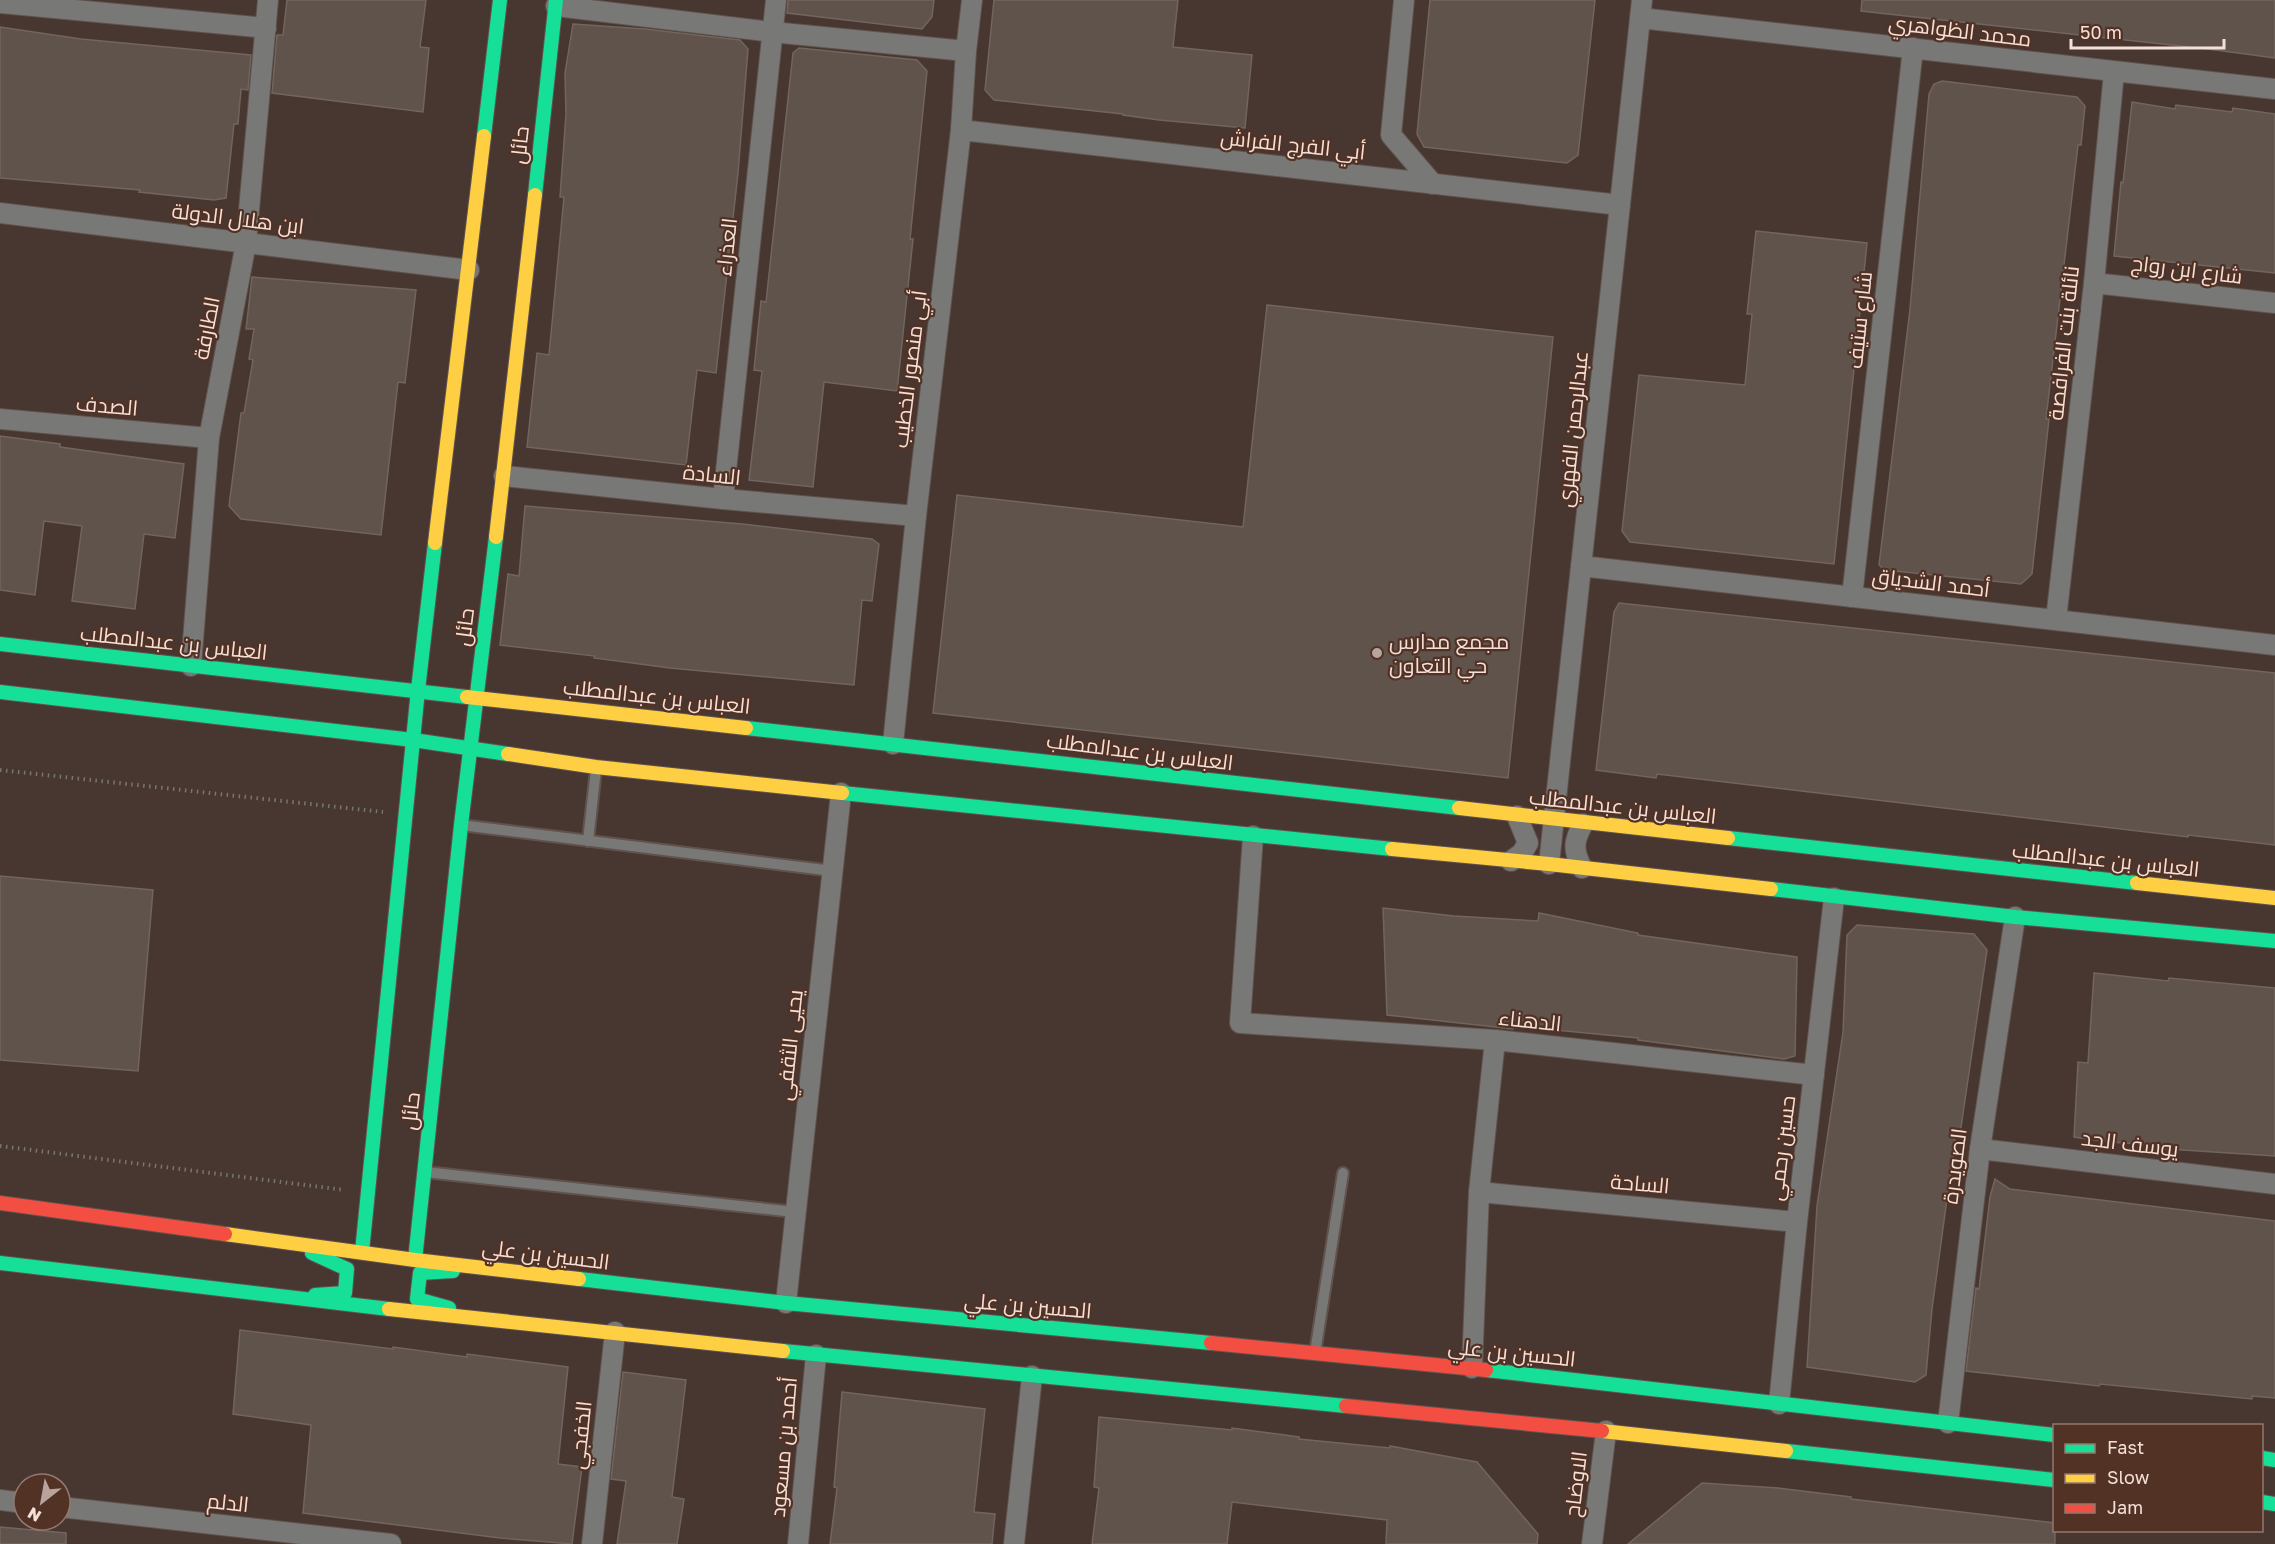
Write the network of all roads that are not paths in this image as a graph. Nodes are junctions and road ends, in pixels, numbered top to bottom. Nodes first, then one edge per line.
1 (268, 0) edge
2 (500, 0) edge
3 (776, 0) edge
4 (972, 0) edge
5 (1404, 0) edge
6 (0, 3) edge
7 (556, 3) edge
8 (74, 5) edge
9 (1641, 9) edge
10 (266, 28) junction
11 (772, 32) junction
12 (1913, 48) junction
13 (966, 51) junction
14 (2114, 72) junction
15 (2275, 89) edge
16 (961, 130) junction
17 (1432, 184) junction
18 (1620, 205) junction
19 (0, 213) edge
20 (246, 243) junction
21 (469, 270) junction
22 (2094, 283) junction
23 (2275, 303) edge
24 (0, 419) edge
25 (209, 438) junction
26 (504, 476) junction
27 (723, 499) junction
28 (916, 516) junction
29 (1581, 566) junction
30 (1852, 597) junction
31 (2056, 620) junction
32 (0, 644) edge
33 (2275, 645) edge
34 (191, 666) junction
35 (418, 690) junction
36 (0, 692) edge
37 (476, 696) junction
38 (413, 740) junction
39 (894, 744) junction
40 (471, 749) junction
41 (596, 767) junction
42 (841, 793) junction
43 (1517, 816) junction
44 (1553, 820) junction
45 (1584, 824) junction
46 (461, 825) junction
47 (1253, 836) junction
48 (588, 841) junction
49 (1511, 861) junction
50 (1549, 864) junction
51 (1582, 868) junction
52 (833, 871) junction
53 (1834, 898) junction
54 (2275, 898) edge
55 (2015, 917) junction
56 (2275, 941) edge
57 (1495, 1040) junction
58 (1814, 1075) junction
59 (1980, 1149) junction
60 (425, 1172) junction
61 (1343, 1173) dead end
62 (2275, 1184) edge
63 (1479, 1192) junction
64 (0, 1203) edge
65 (795, 1212) junction
66 (1797, 1222) junction
67 (286, 1241) junction
68 (362, 1252) junction
69 (416, 1260) junction
70 (0, 1263) edge
71 (494, 1269) junction
72 (286, 1298) junction
73 (786, 1303) junction
74 (486, 1320) junction
75 (615, 1332) junction
76 (1316, 1353) junction
77 (816, 1355) junction
78 (1472, 1368) junction
79 (1032, 1376) junction
80 (1779, 1404) junction
81 (1948, 1423) junction
82 (1606, 1431) junction
83 (2053, 1435) edge
84 (2053, 1480) edge
85 (72, 1508) edge
86 (391, 1544) edge
87 (592, 1544) edge
88 (798, 1544) edge
89 (1014, 1544) edge
90 (1592, 1544) edge

1 - 10 street, الطارفة
2 - 21 street, حائل
3 - 11 street, العذراء
4 - 13 street, أبي منصور الخطيب
5 - 17 street
6 - 8 street
7 - 11 street
7 - 26 street, حائل
8 - 10 street
9 - 12 street, محمد الظواهري
9 - 18 street, عبدالرحمن الفهري
10 - 20 street, الطارفة
11 - 13 street
11 - 27 street, العذراء
12 - 14 street, محمد الظواهري
12 - 30 street, شارع ستيف
13 - 16 street, أبي منصور الخطيب
14 - 15 street, محمد الظواهري
14 - 22 street, نائلة بنت الفرافصة
16 - 17 street, أبي الفرج الفراش
16 - 28 street, أبي منصور الخطيب
17 - 18 street, أبي الفرج الفراش
18 - 29 street, عبدالرحمن الفهري
19 - 20 street, ابن هلال الدولة
20 - 21 street, ابن هلال الدولة
20 - 25 street, الطارفة
21 - 35 street, حائل
22 - 23 street, شارع ابن رواج
22 - 31 street, نائلة بنت الفرافصة
24 - 25 street, الصدف
25 - 34 street, الطارفة
26 - 27 street, السادة
26 - 37 street, حائل
27 - 28 street, السادة
28 - 39 street, أبي منصور الخطيب
29 - 30 street, أحمد الشدياق
29 - 44 street, عبدالرحمن الفهري
30 - 31 street, أحمد الشدياق
31 - 33 street, أحمد الشدياق
32 - 34 street, العباس بن عبدالمطلب
34 - 35 street, العباس بن عبدالمطلب
35 - 37 street, العباس بن عبدالمطلب
35 - 38 street, حائل
36 - 38 street
37 - 39 street, العباس بن عبدالمطلب
37 - 40 street, حائل
38 - 40 street
38 - 68 street, حائل
39 - 43 street, العباس بن عبدالمطلب
40 - 41 street
40 - 46 street, حائل
41 - 42 street
41 - 48 lane
42 - 47 street
42 - 52 street, يحيى الثقفي
43 - 44 street, العباس بن عبدالمطلب
43 - 49 street
44 - 45 street, العباس بن عبدالمطلب
44 - 50 street, عبدالرحمن الفهري
45 - 51 street
45 - 54 street, العباس بن عبدالمطلب
46 - 48 lane
46 - 60 street, حائل
47 - 49 street
47 - 57 street, الدهناء
48 - 52 lane
49 - 50 street
50 - 51 street
51 - 53 street
52 - 65 street, يحيى الثقفي
53 - 55 street
53 - 58 street, حسين رحمي
55 - 56 street
55 - 59 street, الصويدرة
57 - 58 street, الدهناء
57 - 63 street
58 - 66 street, حسين رحمي
59 - 62 street, يوسف الجد
59 - 81 street, الصويدرة
60 - 65 lane
60 - 69 street, حائل
61 - 76 lane
63 - 66 street, الساحة
63 - 78 street
64 - 67 street, الحسين بن علي
65 - 73 street, يحيى الثقفي
66 - 80 street, حسين رحمي
67 - 68 street, الحسين بن علي
67 - 72 street
68 - 69 street, الحسين بن علي
69 - 71 street, الحسين بن علي
70 - 72 street
71 - 73 street, الحسين بن علي
71 - 74 street
72 - 74 street
73 - 76 street, الحسين بن علي
74 - 75 street
75 - 77 street
75 - 87 street, الخفجي
76 - 78 street, الحسين بن علي
77 - 79 street
77 - 88 street, أحمد بن مسعود
78 - 80 street, الحسين بن علي
79 - 82 street
79 - 89 street
80 - 81 street, الحسين بن علي
81 - 83 street, الحسين بن علي
82 - 84 street
82 - 90 street, الاوضاح
85 - 86 street, الدلم

